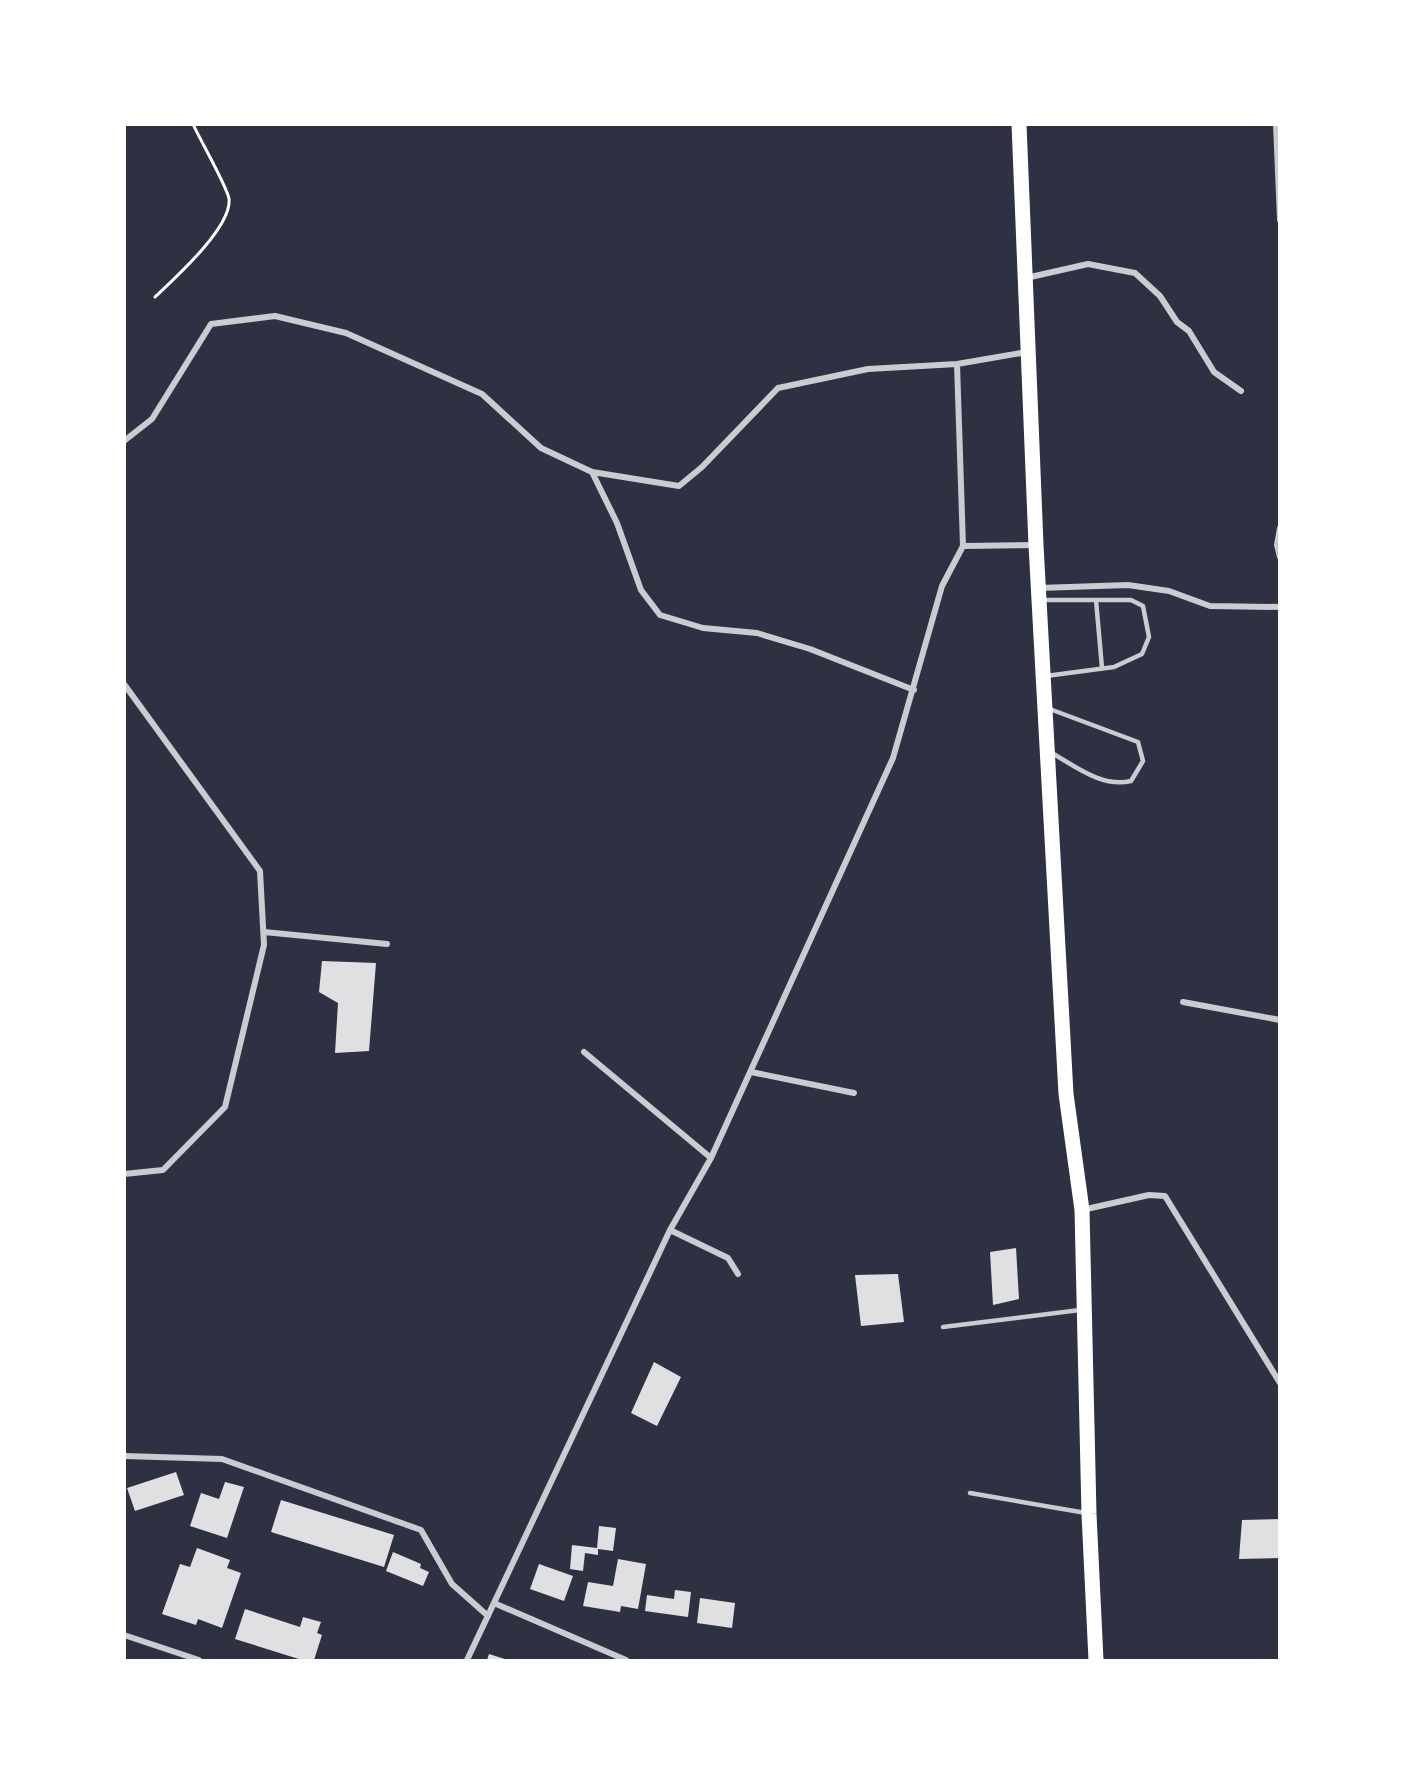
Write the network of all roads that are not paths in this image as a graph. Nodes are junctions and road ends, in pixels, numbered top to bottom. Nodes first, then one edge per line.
1 (1019, 124) edge
2 (1276, 124) edge
3 (1280, 220) edge
4 (1026, 278) junction
5 (1030, 352) junction
6 (957, 364) junction
7 (1241, 391) dead end
8 (124, 441) edge
9 (592, 472) junction
10 (1280, 528) edge
11 (1036, 545) junction
12 (963, 546) junction
13 (1280, 557) edge
14 (1039, 594) junction
15 (1096, 600) junction
16 (1280, 606) edge
17 (1102, 668) junction
18 (1044, 676) junction
19 (124, 684) edge
20 (914, 690) junction
21 (1046, 708) junction
22 (1048, 751) junction
23 (264, 932) junction
24 (387, 944) dead end
25 (1183, 1002) dead end
26 (1280, 1020) edge
27 (585, 1052) dead end
28 (751, 1072) junction
29 (854, 1093) dead end
30 (711, 1158) junction
31 (124, 1174) edge
32 (1082, 1210) junction
33 (670, 1230) junction
34 (738, 1274) dead end
35 (1084, 1310) junction
36 (943, 1327) dead end
37 (1280, 1383) edge
38 (124, 1456) edge
39 (970, 1493) dead end
40 (1089, 1514) junction
41 (494, 1603) junction
42 (488, 1616) junction
43 (124, 1635) edge
44 (199, 1660) edge
45 (467, 1660) edge
46 (626, 1660) edge
47 (1096, 1660) edge

1 - 4 main road
2 - 3 street
4 - 5 main road
4 - 7 street
5 - 6 street
5 - 11 main road
6 - 9 street
6 - 12 street
8 - 9 street
9 - 20 street
10 - 13 street
11 - 12 street
11 - 14 main road
12 - 20 street
14 - 15 lane
14 - 16 street
14 - 18 main road
15 - 17 lane
15 - 17 lane
17 - 18 lane
18 - 21 main road
19 - 23 street
20 - 28 street
21 - 22 main road
21 - 22 lane
22 - 32 main road
23 - 24 street
23 - 31 street
25 - 26 street
27 - 30 street
28 - 29 street
28 - 30 street
30 - 33 street
32 - 35 main road
32 - 37 street
33 - 34 street
33 - 41 street
35 - 36 lane
35 - 40 main road
38 - 42 street
39 - 40 lane
40 - 47 main road
41 - 42 street
41 - 46 street
42 - 45 street
43 - 44 street

